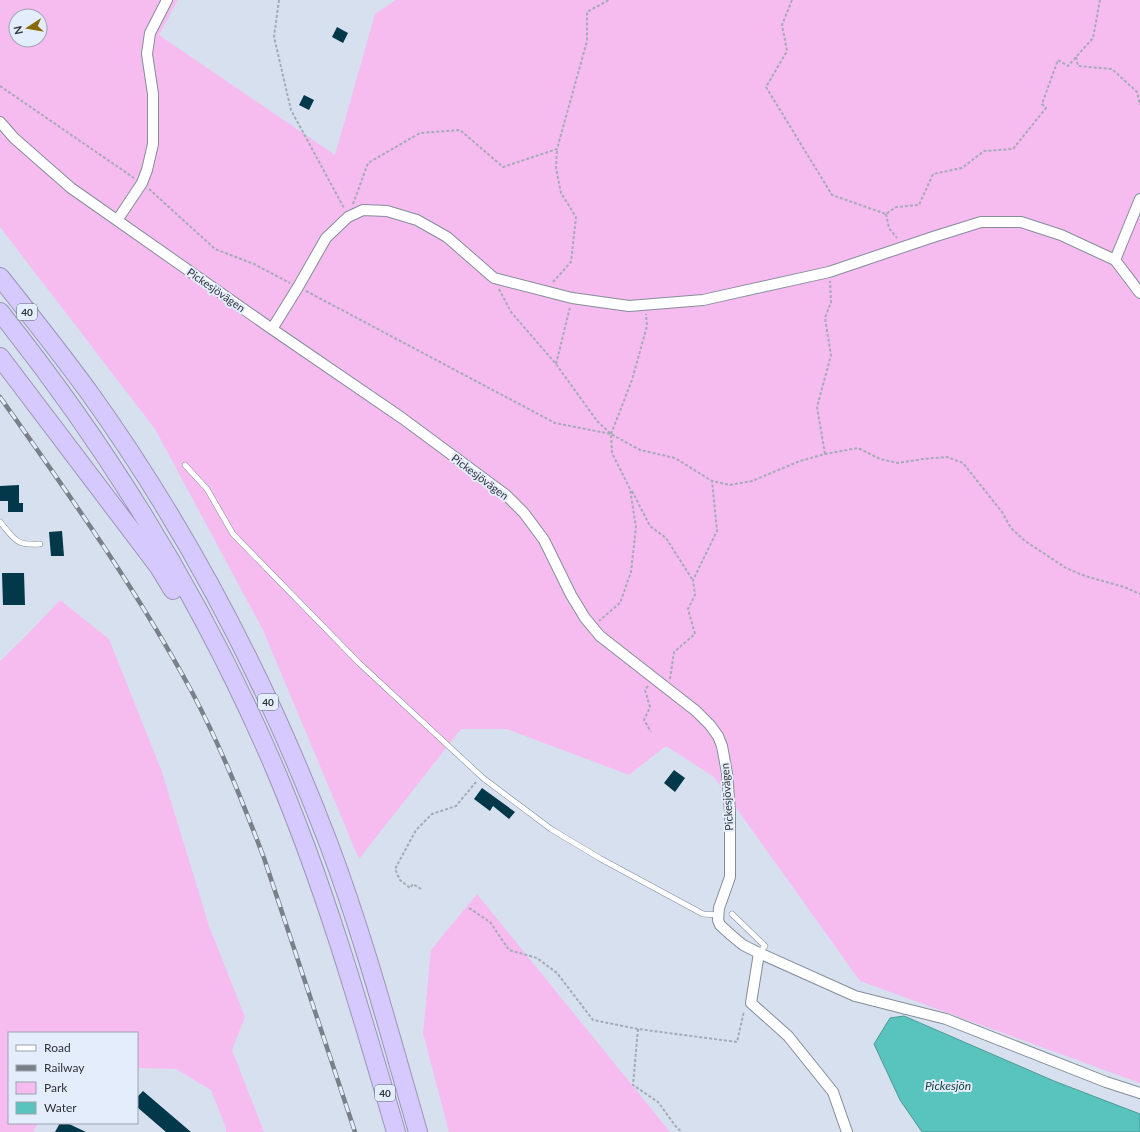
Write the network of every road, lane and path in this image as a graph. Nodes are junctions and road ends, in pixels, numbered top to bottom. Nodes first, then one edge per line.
1 (167, 0) edge
2 (280, 0) edge
3 (609, 0) edge
4 (792, 0) edge
5 (1100, 0) edge
6 (1076, 57) junction
7 (1140, 105) edge
8 (0, 122) edge
9 (557, 149) junction
10 (1140, 199) edge
11 (886, 214) junction
12 (348, 216) junction
13 (118, 220) junction
14 (903, 247) junction
15 (1115, 260) junction
16 (829, 272) junction
17 (0, 276) edge
18 (494, 278) junction
19 (298, 287) junction
20 (552, 293) junction
21 (1140, 293) edge
22 (572, 298) junction
23 (646, 305) junction
24 (0, 312) edge
25 (272, 329) junction
26 (0, 357) edge
27 (556, 364) junction
28 (611, 434) junction
29 (825, 454) junction
30 (186, 465) dead end
31 (712, 481) junction
32 (630, 489) junction
33 (0, 522) edge
34 (40, 544) dead end
35 (693, 580) junction
36 (1140, 594) edge
37 (592, 626) junction
38 (653, 678) junction
39 (669, 690) junction
40 (251, 717) junction
41 (651, 732) dead end
42 (484, 778) junction
43 (421, 890) dead end
44 (470, 908) dead end
45 (732, 914) dead end
46 (718, 916) junction
47 (758, 953) junction
48 (751, 1003) junction
49 (638, 1029) junction
50 (1140, 1093) edge
51 (396, 1132) edge
52 (418, 1132) edge
53 (682, 1132) edge
54 (847, 1132) edge

1 - 13 street
2 - 12 path
3 - 9 path
4 - 11 path
5 - 6 path
6 - 7 path
6 - 11 path
8 - 13 street, Pickesjövägen
9 - 12 path
9 - 20 path
10 - 15 street
11 - 14 path
12 - 18 street
12 - 19 street
13 - 25 street, Pickesjövägen
14 - 15 street
14 - 16 street
15 - 21 street
16 - 23 street
16 - 29 path
17 - 52 highway, 40
18 - 20 street
18 - 27 path
19 - 25 street
19 - 28 path
20 - 22 street
22 - 23 street
22 - 27 path
23 - 28 path
24 - 40 highway, 40
25 - 37 street, Pickesjövägen
26 - 40 highway
27 - 28 path
28 - 31 path
28 - 32 path
29 - 31 path
29 - 36 path
30 - 42 lane
31 - 35 path
32 - 35 path
32 - 37 path
33 - 34 lane
35 - 39 path
37 - 38 street, Pickesjövägen
38 - 39 street, Pickesjövägen
38 - 41 path
39 - 46 street, Pickesjövägen
40 - 51 highway, 40
42 - 43 path
42 - 46 lane
44 - 49 path
45 - 47 lane
46 - 47 street
47 - 48 street
47 - 50 street
48 - 49 path
48 - 54 street
49 - 53 path

